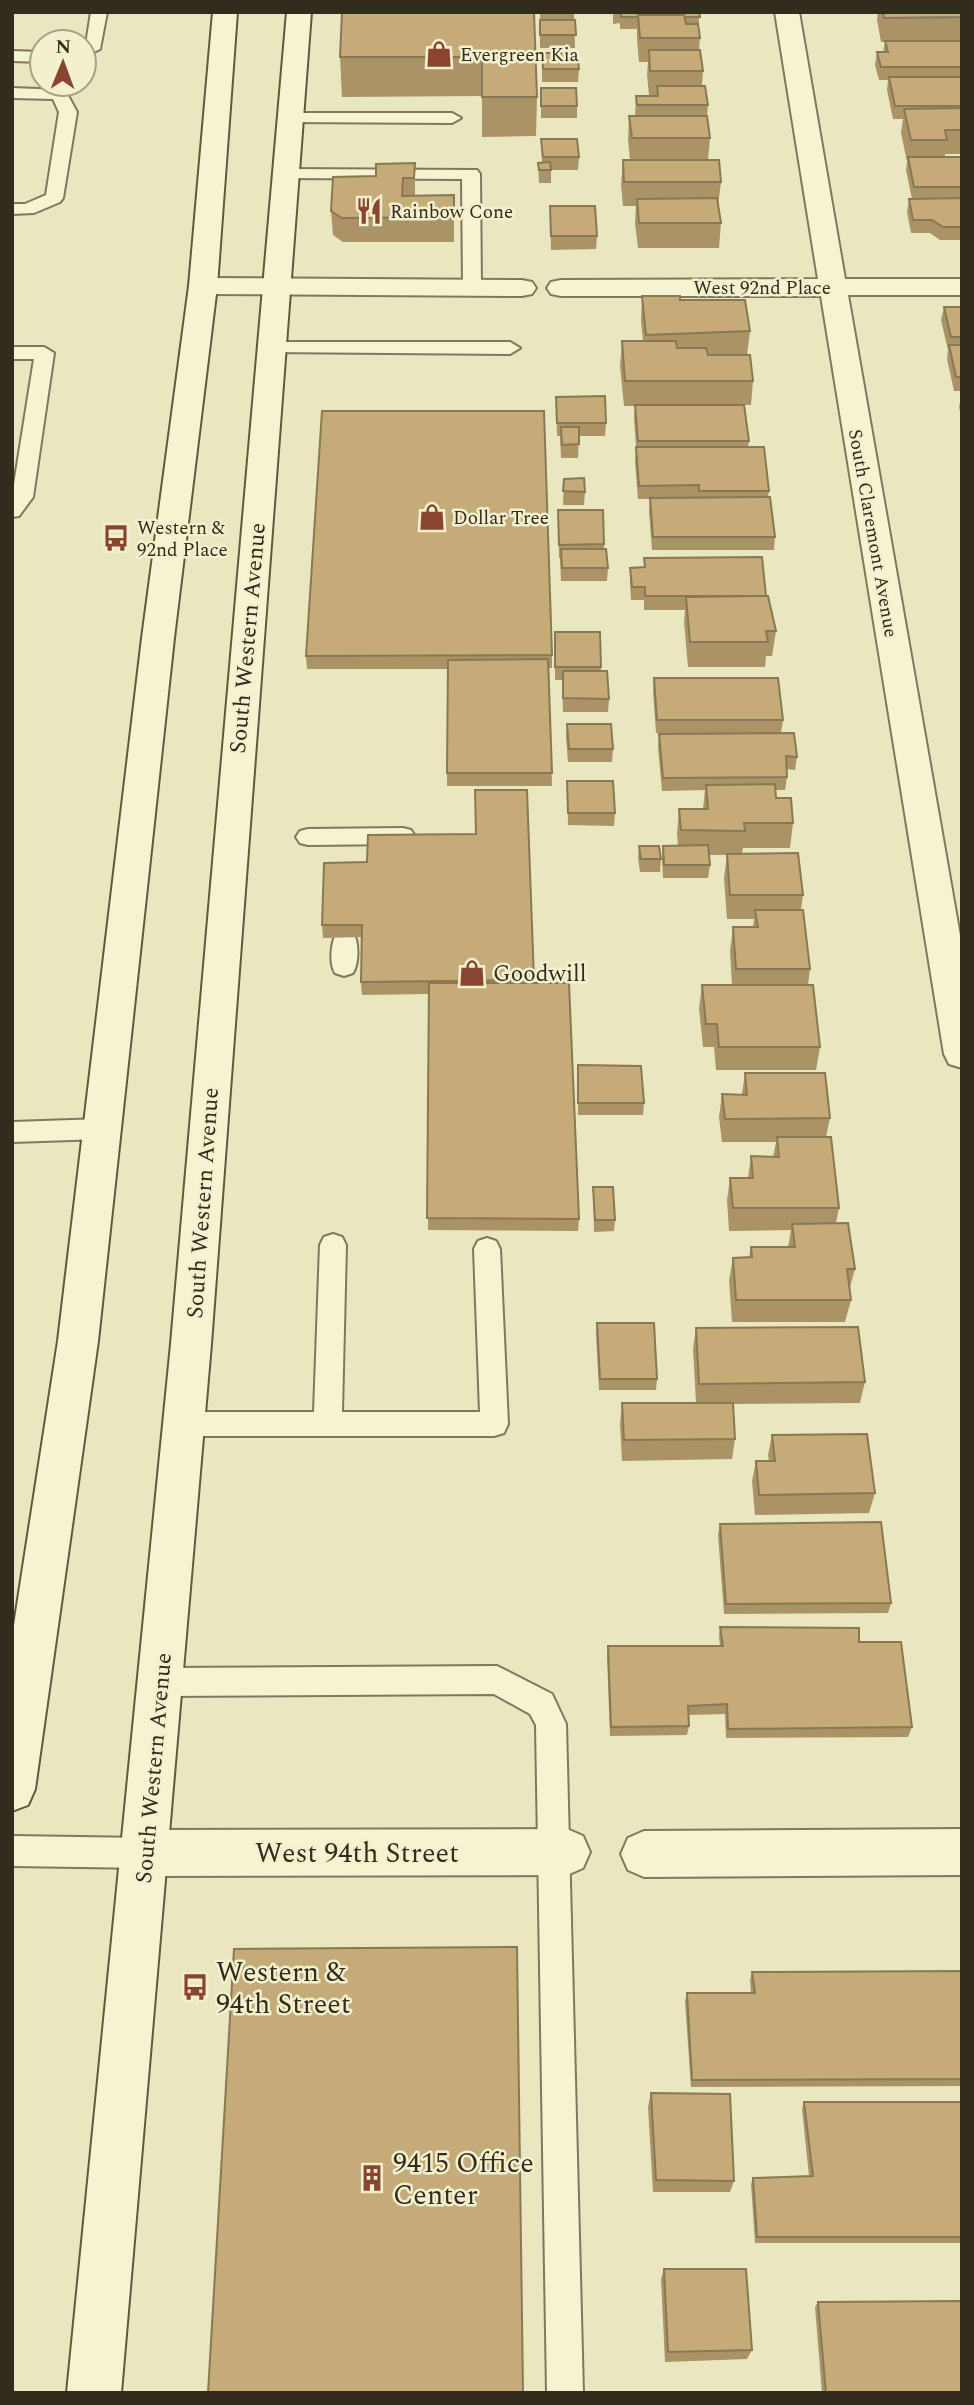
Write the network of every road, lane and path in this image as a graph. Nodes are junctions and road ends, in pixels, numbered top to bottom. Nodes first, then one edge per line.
1 (225, 12) edge
2 (299, 12) edge
3 (787, 12) edge
4 (12, 93) edge
5 (289, 118) junction
6 (452, 118) dead end
7 (285, 174) junction
8 (12, 209) edge
9 (203, 286) junction
10 (278, 286) junction
11 (833, 287) junction
12 (962, 287) edge
13 (472, 288) junction
14 (522, 288) dead end
15 (561, 288) dead end
16 (272, 348) junction
17 (510, 348) dead end
18 (12, 353) edge
19 (12, 511) edge
20 (348, 836) junction
21 (423, 836) edge
22 (308, 837) dead end
23 (347, 862) edge
24 (345, 938) edge
25 (344, 967) dead end
26 (962, 1054) edge
27 (102, 1129) junction
28 (12, 1132) edge
29 (333, 1245) dead end
30 (487, 1249) dead end
31 (184, 1424) junction
32 (328, 1424) junction
33 (161, 1682) junction
34 (12, 1789) edge
35 (12, 1851) edge
36 (560, 1852) junction
37 (962, 1852) edge
38 (146, 1853) junction
39 (644, 1854) dead end
40 (94, 2393) edge
41 (565, 2393) edge

1 - 9 main road
2 - 5 main road, South Western Avenue
3 - 11 main road, South Claremont Avenue
4 - 8 lane
5 - 6 lane
5 - 7 main road, South Western Avenue
7 - 10 main road, South Western Avenue
7 - 13 lane
9 - 10 main road
9 - 27 main road
10 - 13 main road
10 - 16 main road, South Western Avenue
11 - 12 main road, West 92nd Place
11 - 15 main road, West 92nd Place
11 - 26 main road, South Claremont Avenue
13 - 14 main road
16 - 17 lane
16 - 31 main road, South Western Avenue
18 - 19 lane
20 - 21 lane
20 - 22 lane
20 - 23 lane
24 - 25 lane
27 - 28 lane
27 - 34 main road
29 - 32 lane
30 - 32 lane
31 - 32 lane
31 - 33 main road, South Western Avenue
33 - 36 lane
33 - 38 main road, South Western Avenue
35 - 38 lane
36 - 38 main road, West 94th Street
36 - 41 lane
37 - 39 main road
38 - 40 main road, South Western Avenue

